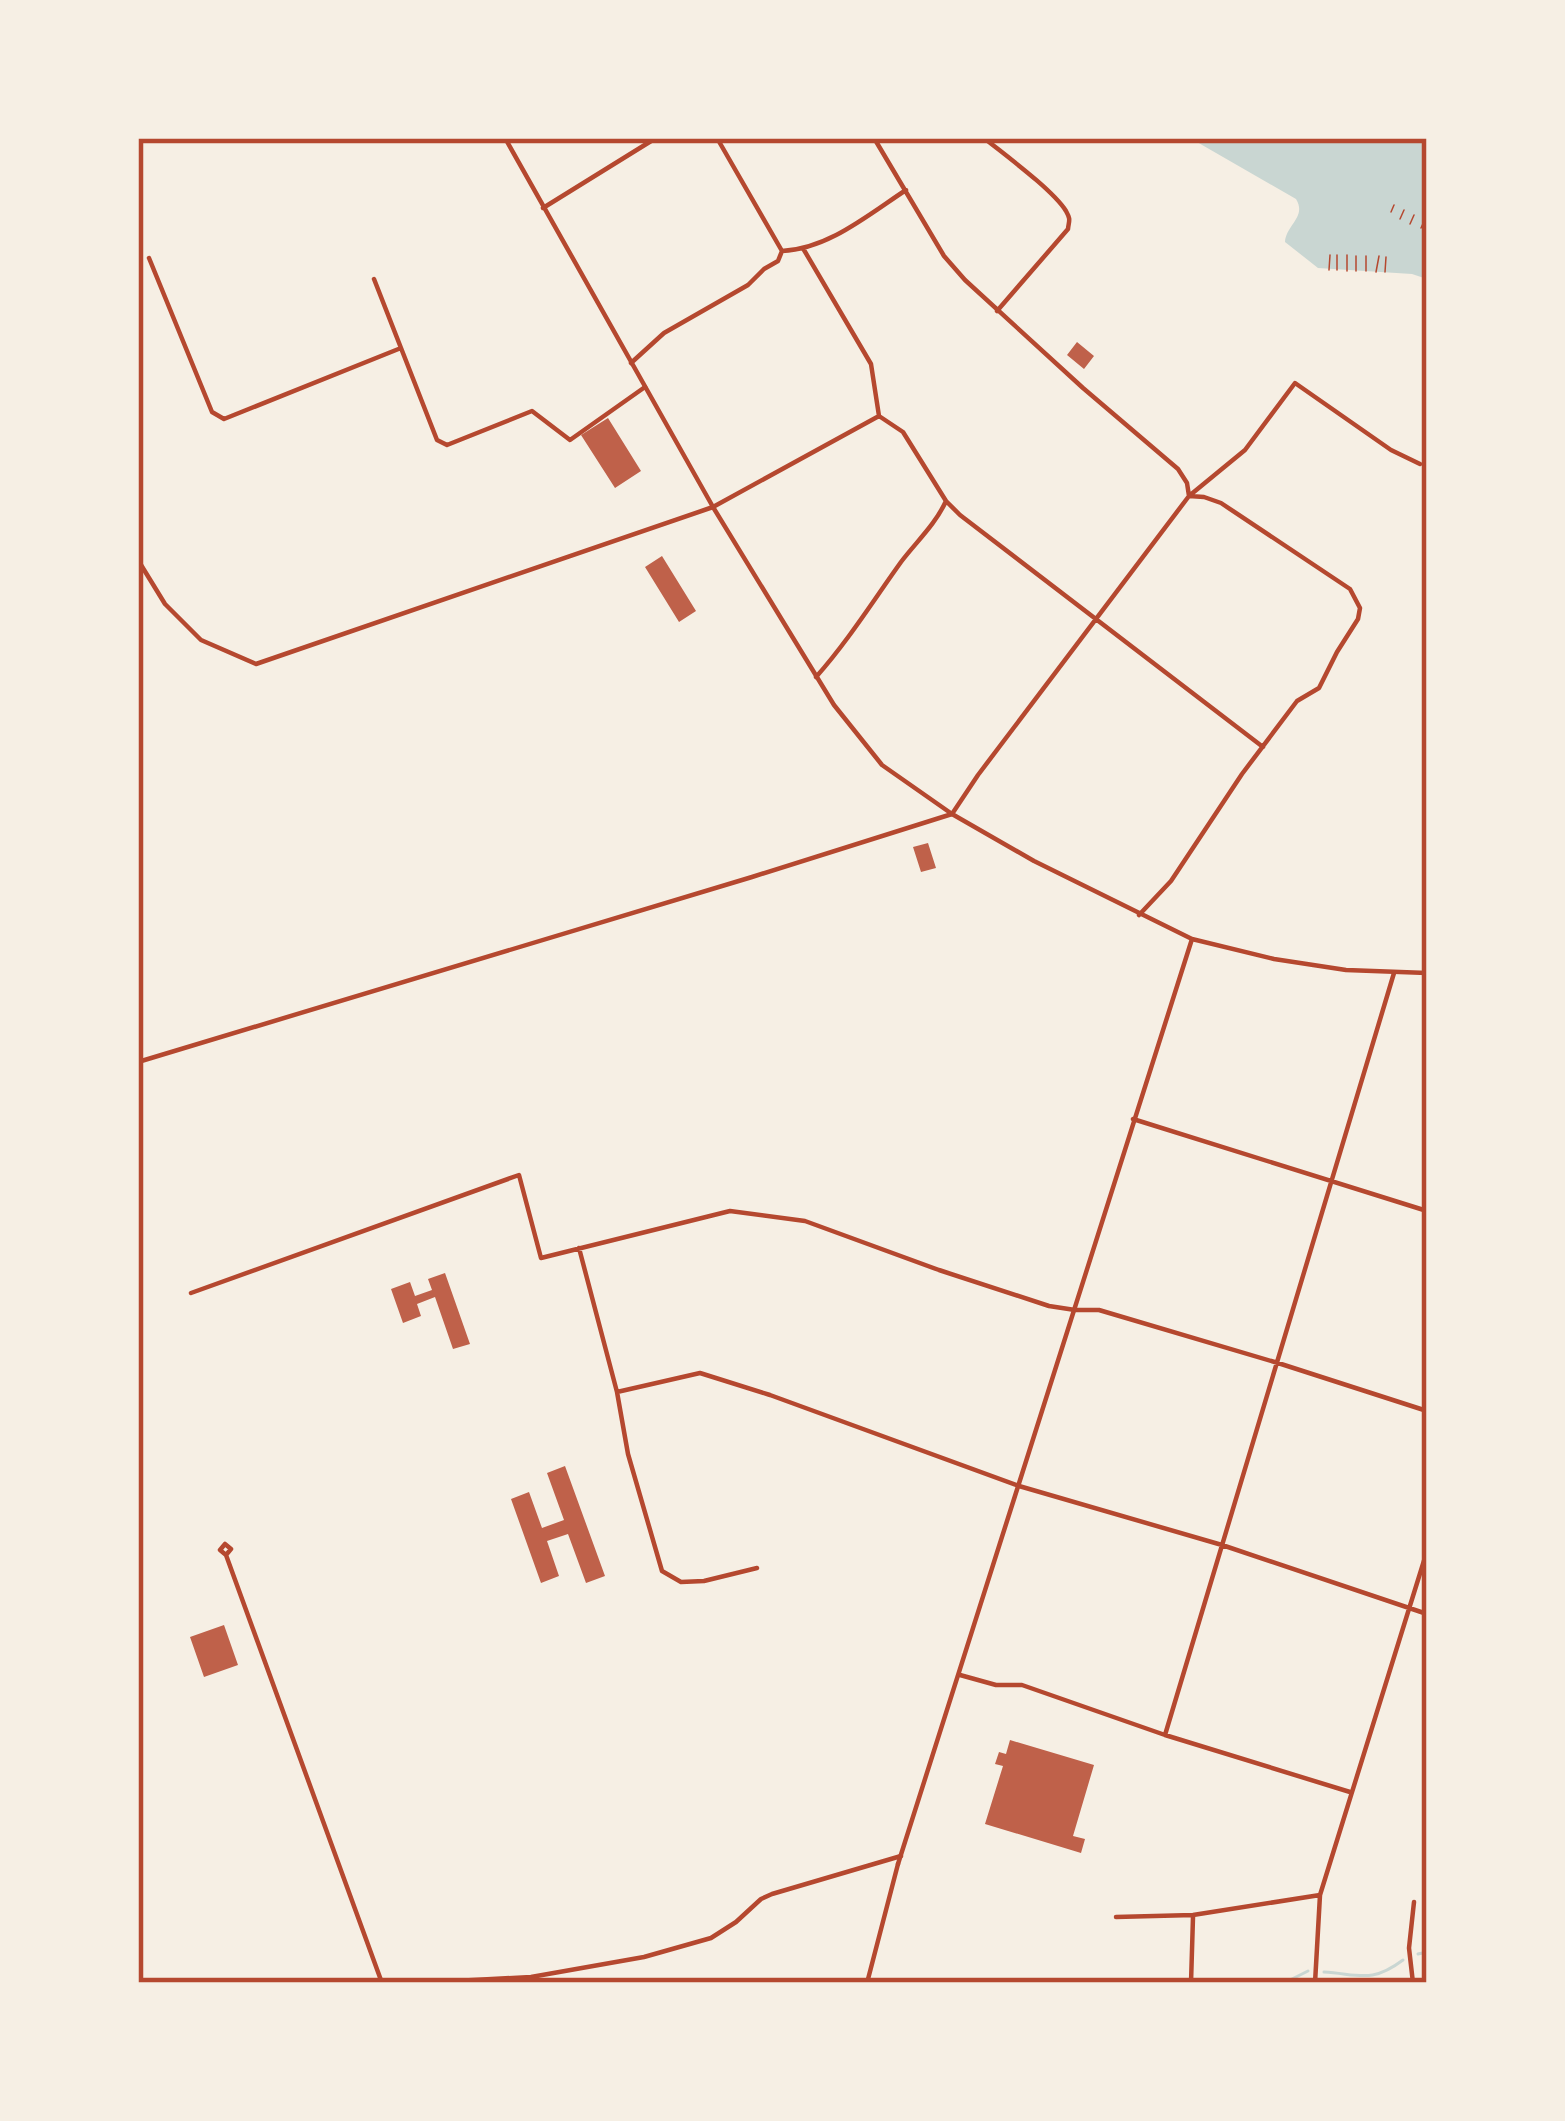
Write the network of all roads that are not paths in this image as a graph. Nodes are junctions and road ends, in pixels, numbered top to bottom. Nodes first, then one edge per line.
1 (505, 138) edge
2 (656, 138) edge
3 (717, 138) edge
4 (874, 138) edge
5 (985, 138) edge
6 (905, 190) junction
7 (543, 208) junction
8 (803, 250) junction
9 (782, 251) junction
10 (148, 258) dead end
11 (374, 279) dead end
12 (997, 311) junction
13 (401, 348) junction
14 (631, 363) junction
15 (645, 387) junction
16 (879, 416) junction
17 (1420, 464) dead end
18 (1190, 496) junction
19 (946, 500) junction
20 (713, 507) junction
21 (138, 560) edge
22 (1096, 620) junction
23 (816, 677) junction
24 (1264, 747) junction
25 (952, 814) junction
26 (1139, 915) junction
27 (1192, 939) junction
28 (1394, 973) junction
29 (1427, 973) edge
30 (138, 1062) edge
31 (1132, 1119) junction
32 (1332, 1179) junction
33 (1427, 1210) edge
34 (579, 1249) junction
35 (191, 1293) dead end
36 (1075, 1310) junction
37 (1278, 1363) junction
38 (617, 1393) junction
39 (1427, 1411) edge
40 (1019, 1486) junction
41 (1222, 1545) junction
42 (1427, 1551) edge
43 (226, 1555) dead end
44 (757, 1568) dead end
45 (1409, 1609) junction
46 (1427, 1614) edge
47 (957, 1675) junction
48 (1165, 1735) junction
49 (1350, 1792) junction
50 (899, 1860) junction
51 (1320, 1894) junction
52 (1414, 1902) dead end
53 (1193, 1915) junction
54 (1116, 1916) dead end
55 (382, 1983) edge
56 (418, 1983) edge
57 (867, 1983) edge
58 (1191, 1983) edge
59 (1315, 1983) edge
60 (1413, 1983) edge

1 - 7 street
2 - 7 street
3 - 9 street
4 - 6 street
5 - 12 street
6 - 8 street
6 - 12 street
7 - 14 street
8 - 9 street
8 - 16 street
9 - 14 street
10 - 13 street
11 - 13 street
12 - 18 street
13 - 15 street
14 - 15 street
15 - 20 street
16 - 19 street
16 - 20 street
17 - 18 street
18 - 22 street
18 - 24 street
19 - 22 street
19 - 23 street
20 - 21 street
20 - 23 street
22 - 24 street
22 - 25 street
23 - 25 street
24 - 26 street
25 - 26 street
25 - 30 street
26 - 27 street
27 - 28 street
27 - 31 street
28 - 29 street
28 - 32 street
31 - 32 street
31 - 36 street
32 - 33 street
32 - 37 street
34 - 35 street
34 - 36 street
34 - 38 street
36 - 37 street
36 - 40 street
37 - 39 street
37 - 41 street
38 - 40 street
38 - 44 street
40 - 41 street
40 - 47 street
41 - 45 street
41 - 48 street
42 - 45 street
43 - 55 street
45 - 46 street
45 - 49 street
47 - 48 street
47 - 50 street
48 - 49 street
49 - 51 street
50 - 56 street
50 - 57 street
51 - 53 street
51 - 59 street
52 - 60 street
53 - 54 street
53 - 58 street

